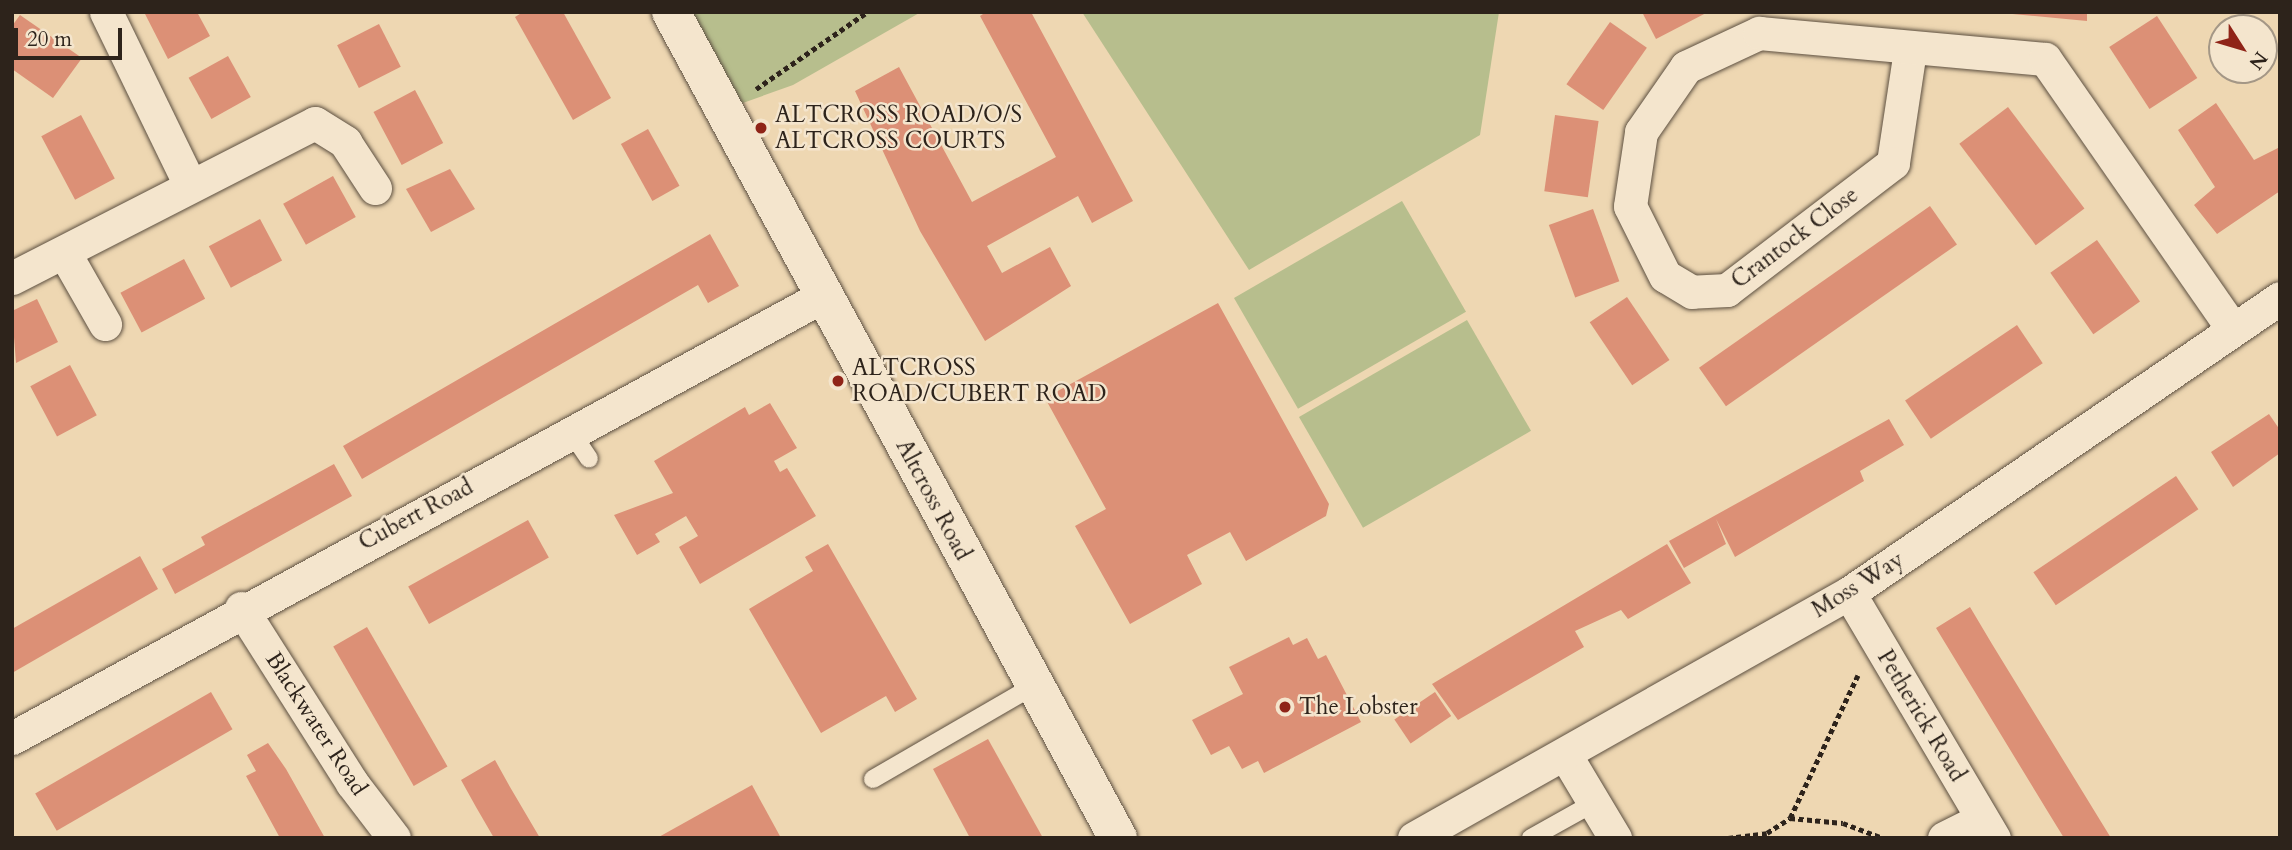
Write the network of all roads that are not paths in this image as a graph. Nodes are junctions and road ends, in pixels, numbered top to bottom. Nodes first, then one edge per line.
1 (106, 12) edge
2 (671, 12) edge
3 (1910, 50) junction
4 (190, 185) junction
5 (375, 188) dead end
6 (64, 253) junction
7 (12, 278) edge
8 (823, 296) junction
9 (2280, 298) edge
10 (105, 324) dead end
11 (2234, 329) junction
12 (1849, 593) junction
13 (241, 608) junction
14 (1032, 687) junction
15 (12, 738) edge
16 (1566, 756) junction
17 (873, 779) dead end
18 (1594, 803) junction
19 (1988, 828) edge
20 (394, 838) edge
21 (1118, 838) edge
22 (1414, 838) edge
23 (1531, 838) edge
24 (1615, 838) edge
25 (1944, 838) edge

1 - 4 street
2 - 8 street, Altcross Road
3 - 3 street, Crantock Close
3 - 11 street, Crantock Close
4 - 5 street
4 - 6 street
6 - 7 street
6 - 10 street
8 - 13 street, Cubert Road
8 - 14 street, Altcross Road
9 - 11 street, Moss Way
11 - 12 street, Moss Way
12 - 16 street, Moss Way
12 - 19 street, Petherick Road
13 - 15 street, Cubert Road
13 - 20 street, Blackwater Road
14 - 17 lane
14 - 21 street, Altcross Road
16 - 18 street
16 - 22 street, Moss Way
18 - 23 lane
18 - 24 street
19 - 25 street

